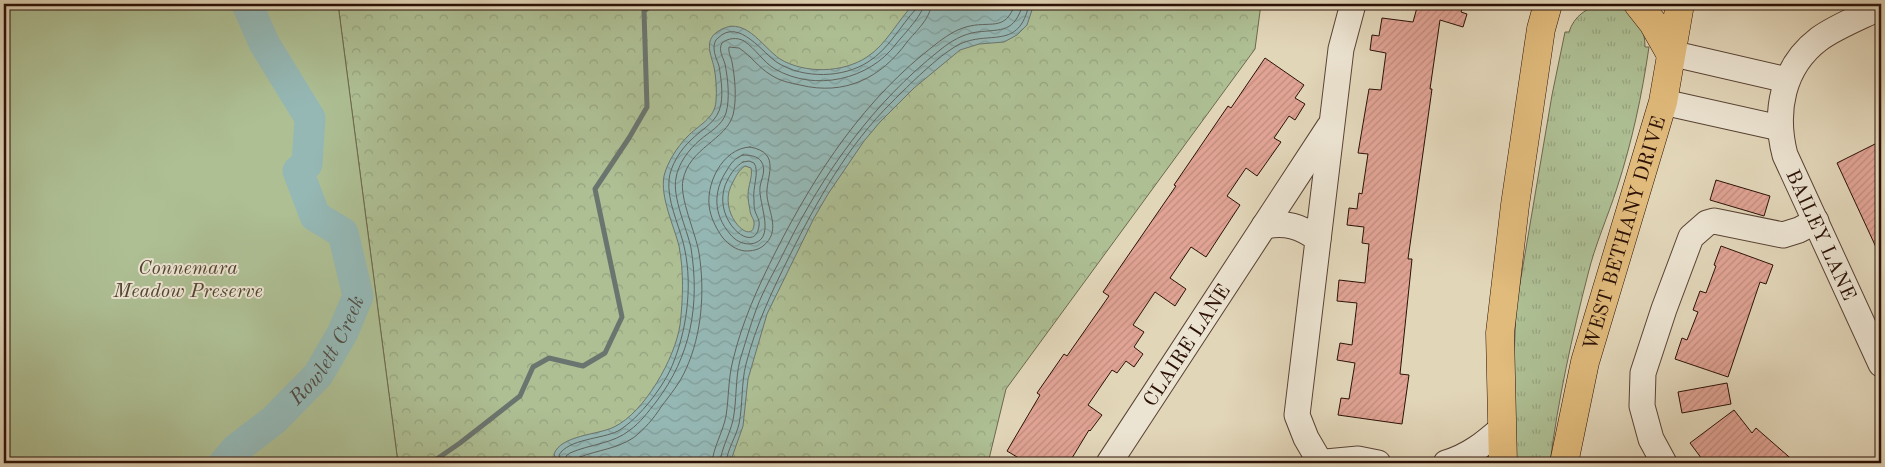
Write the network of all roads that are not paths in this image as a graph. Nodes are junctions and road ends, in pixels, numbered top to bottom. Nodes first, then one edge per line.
1 (1353, 4) edge
2 (1570, 4) edge
3 (1638, 4) edge
4 (1680, 4) edge
5 (1881, 7) edge
6 (1545, 16) edge
7 (1670, 53) junction
8 (1784, 91) junction
9 (1663, 102) junction
10 (1332, 123) junction
11 (1780, 128) junction
12 (1816, 221) junction
13 (1264, 226) junction
14 (1318, 239) junction
15 (1881, 364) edge
16 (1502, 428) junction
17 (1317, 462) edge
18 (1109, 463) edge
19 (1378, 463) edge
20 (1446, 463) edge
21 (1503, 463) edge
22 (1564, 463) edge
23 (1664, 463) edge

1 - 10 street, CLAIRE LANE
2 - 6 main road
3 - 7 main road
4 - 7 main road, WEST BETHANY DRIVE
5 - 8 street
6 - 16 main road
7 - 8 street
7 - 9 main road, WEST BETHANY DRIVE
8 - 11 street, BAILEY LANE
9 - 11 street
9 - 22 main road, WEST BETHANY DRIVE
10 - 13 street, CLAIRE LANE
10 - 14 street, CLAIRE LANE
11 - 12 street, BAILEY LANE
12 - 15 street, BAILEY LANE
12 - 23 street
13 - 14 street
13 - 18 street, CLAIRE LANE
14 - 17 street, CLAIRE LANE
16 - 20 street
16 - 21 main road
17 - 19 street, CLAIRE LANE

